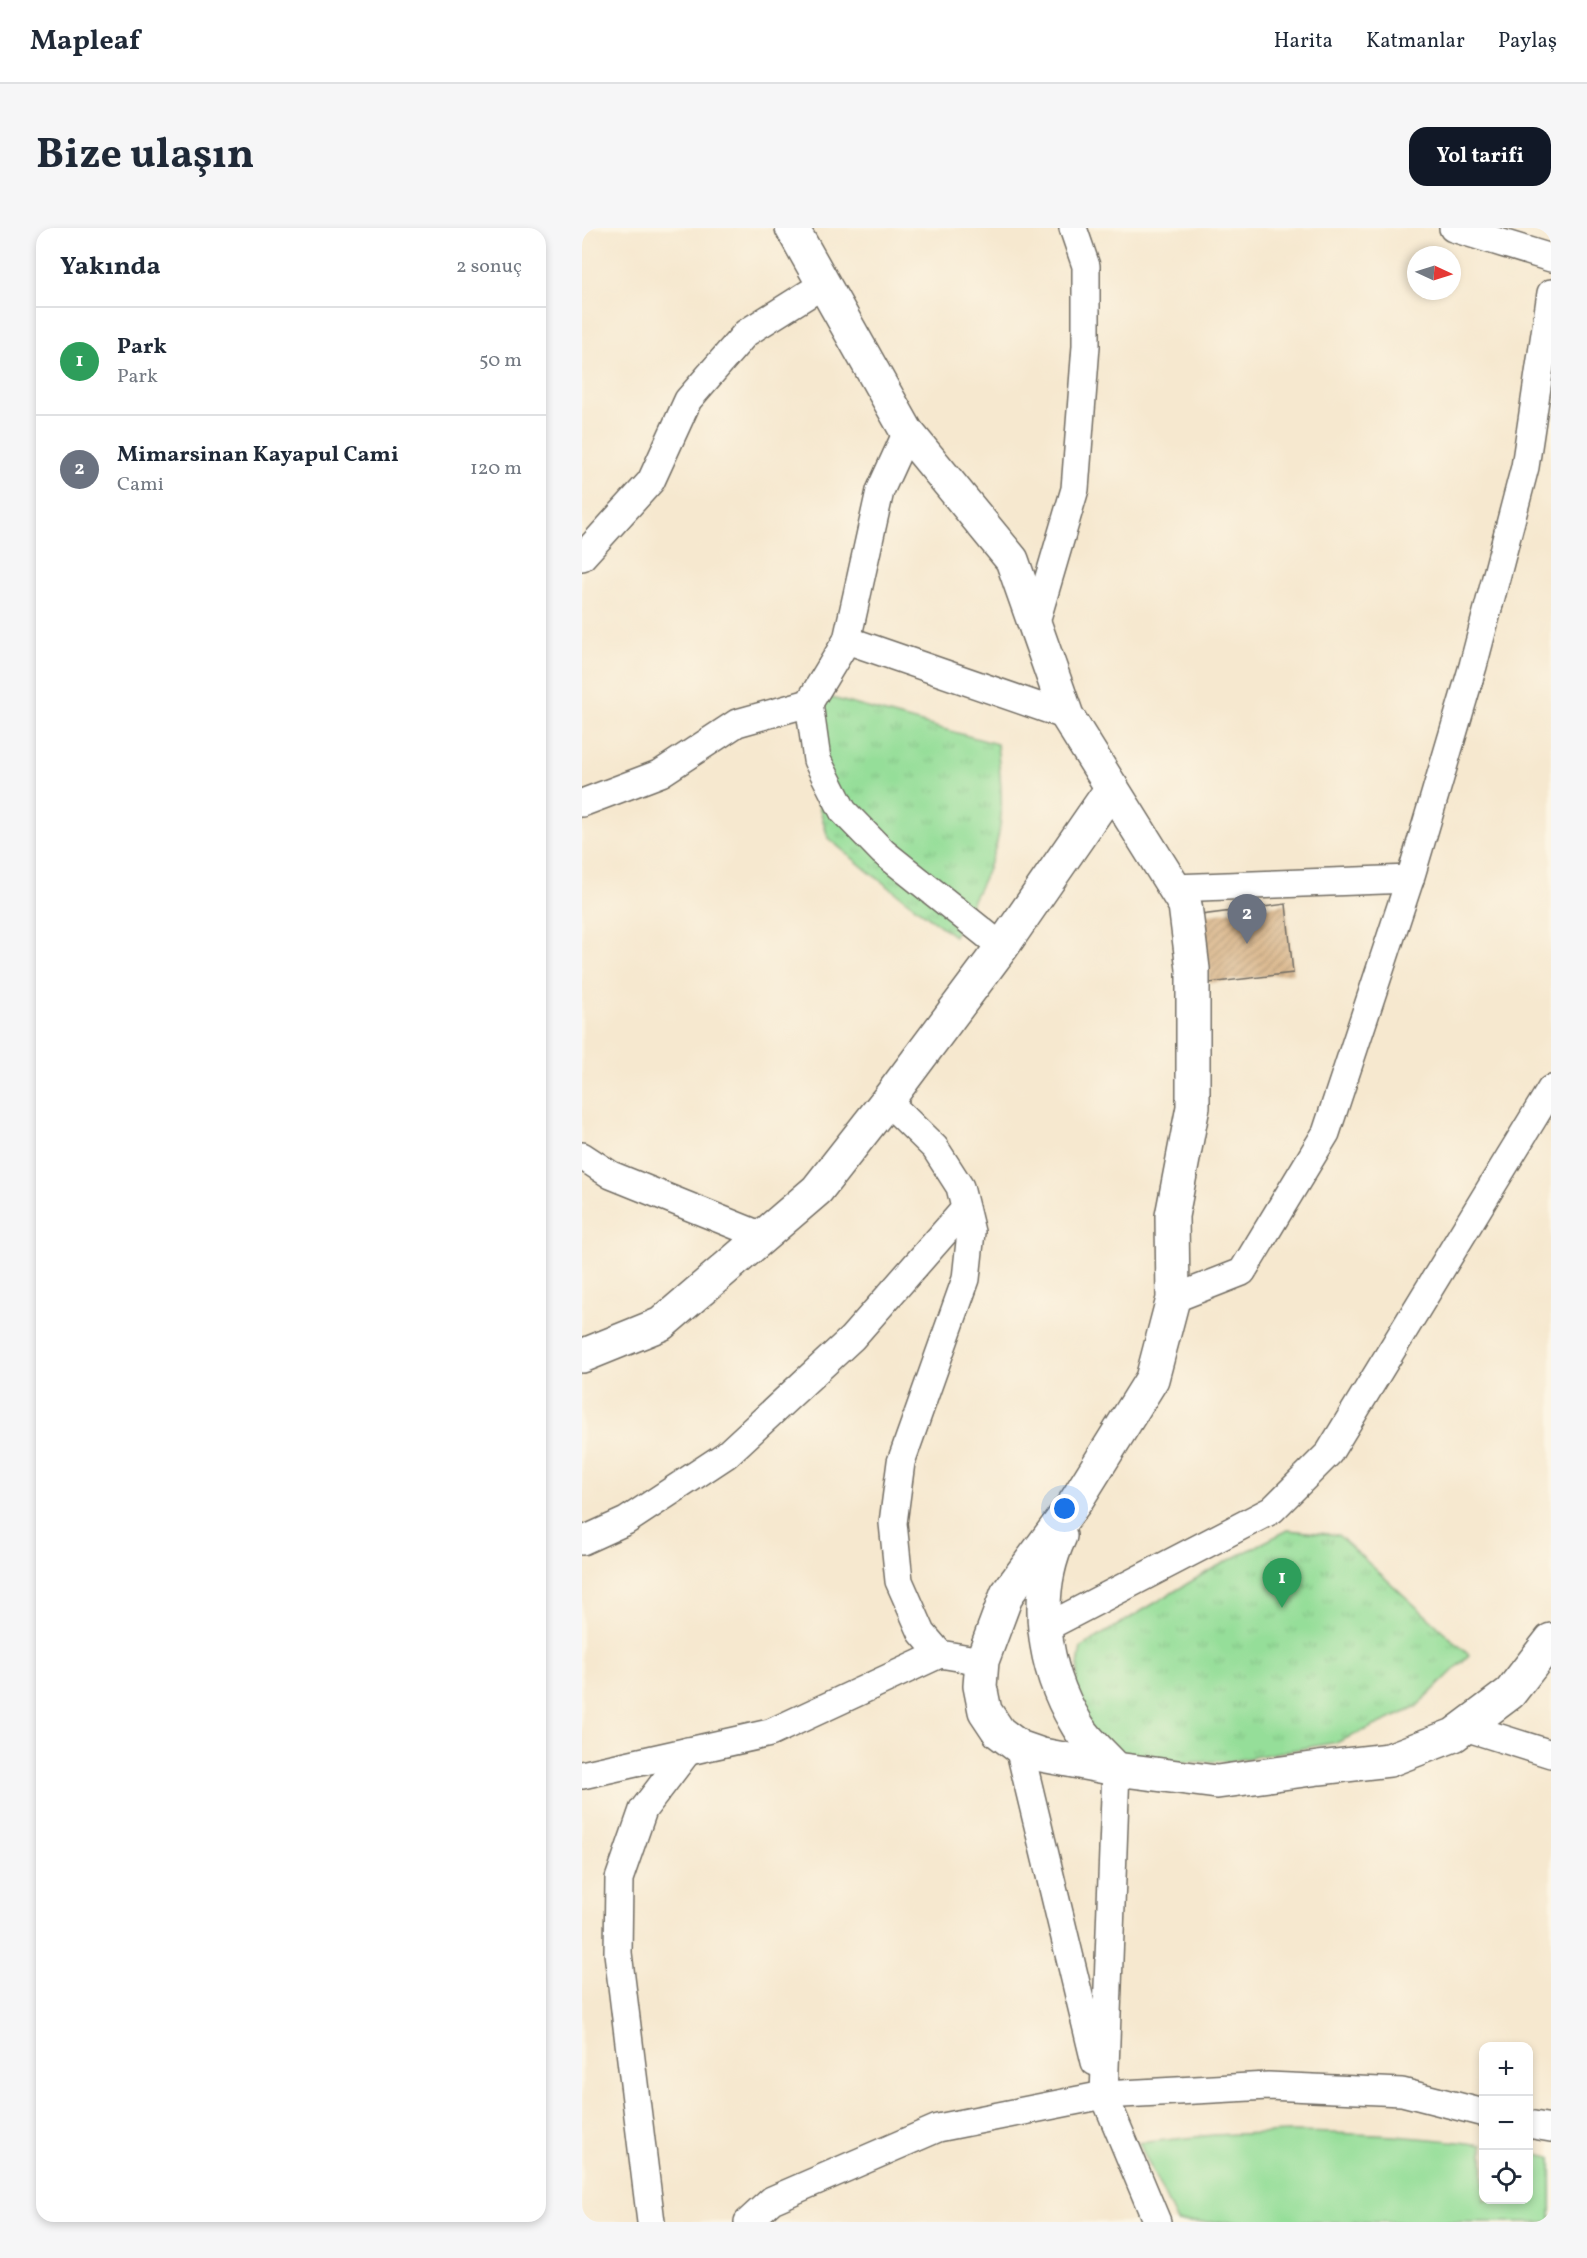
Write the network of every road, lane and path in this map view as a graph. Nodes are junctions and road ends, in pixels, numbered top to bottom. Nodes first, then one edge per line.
1 (792, 228) edge
2 (1073, 228) edge
3 (1453, 228) edge
4 (1551, 258) edge
5 (824, 284) junction
6 (1551, 293) edge
7 (907, 432) junction
8 (582, 557) edge
9 (1035, 625) junction
10 (848, 640) junction
11 (809, 704) junction
12 (1067, 716) junction
13 (1112, 788) junction
14 (582, 803) edge
15 (1410, 879) junction
16 (1174, 888) junction
17 (1002, 947) junction
18 (1551, 1089) edge
19 (888, 1101) junction
20 (582, 1156) edge
21 (965, 1209) junction
22 (762, 1236) junction
23 (1173, 1299) junction
24 (582, 1356) edge
25 (1076, 1501) junction
26 (582, 1541) edge
27 (1045, 1628) junction
28 (1551, 1640) edge
29 (940, 1654) junction
30 (982, 1661) junction
31 (1465, 1727) junction
32 (1019, 1747) junction
33 (688, 1751) junction
34 (1551, 1754) edge
35 (1116, 1769) junction
36 (582, 1775) edge
37 (1104, 2095) junction
38 (1479, 2112) edge
39 (1533, 2125) edge
40 (1551, 2128) edge
41 (651, 2222) edge
42 (748, 2222) edge
43 (1157, 2222) edge

1 - 5 street
2 - 9 street
3 - 4 street
5 - 7 street
5 - 8 street
6 - 15 street
7 - 9 street
7 - 10 street
9 - 12 street
10 - 11 street
10 - 12 street
11 - 14 street
11 - 17 street
12 - 13 street
13 - 16 street
13 - 17 street
15 - 16 street
15 - 23 street
16 - 23 street
17 - 19 street
18 - 27 street
19 - 21 street
19 - 22 street
20 - 22 street
21 - 26 street
21 - 29 street
22 - 24 street
23 - 25 street
25 - 27 street
25 - 30 street
27 - 35 street
28 - 31 street
29 - 30 street
29 - 33 street
30 - 32 street
31 - 34 street
31 - 35 street
32 - 35 street
32 - 37 street
33 - 36 street
33 - 41 street
35 - 37 street
37 - 38 street
37 - 42 street
37 - 43 street
39 - 40 street

